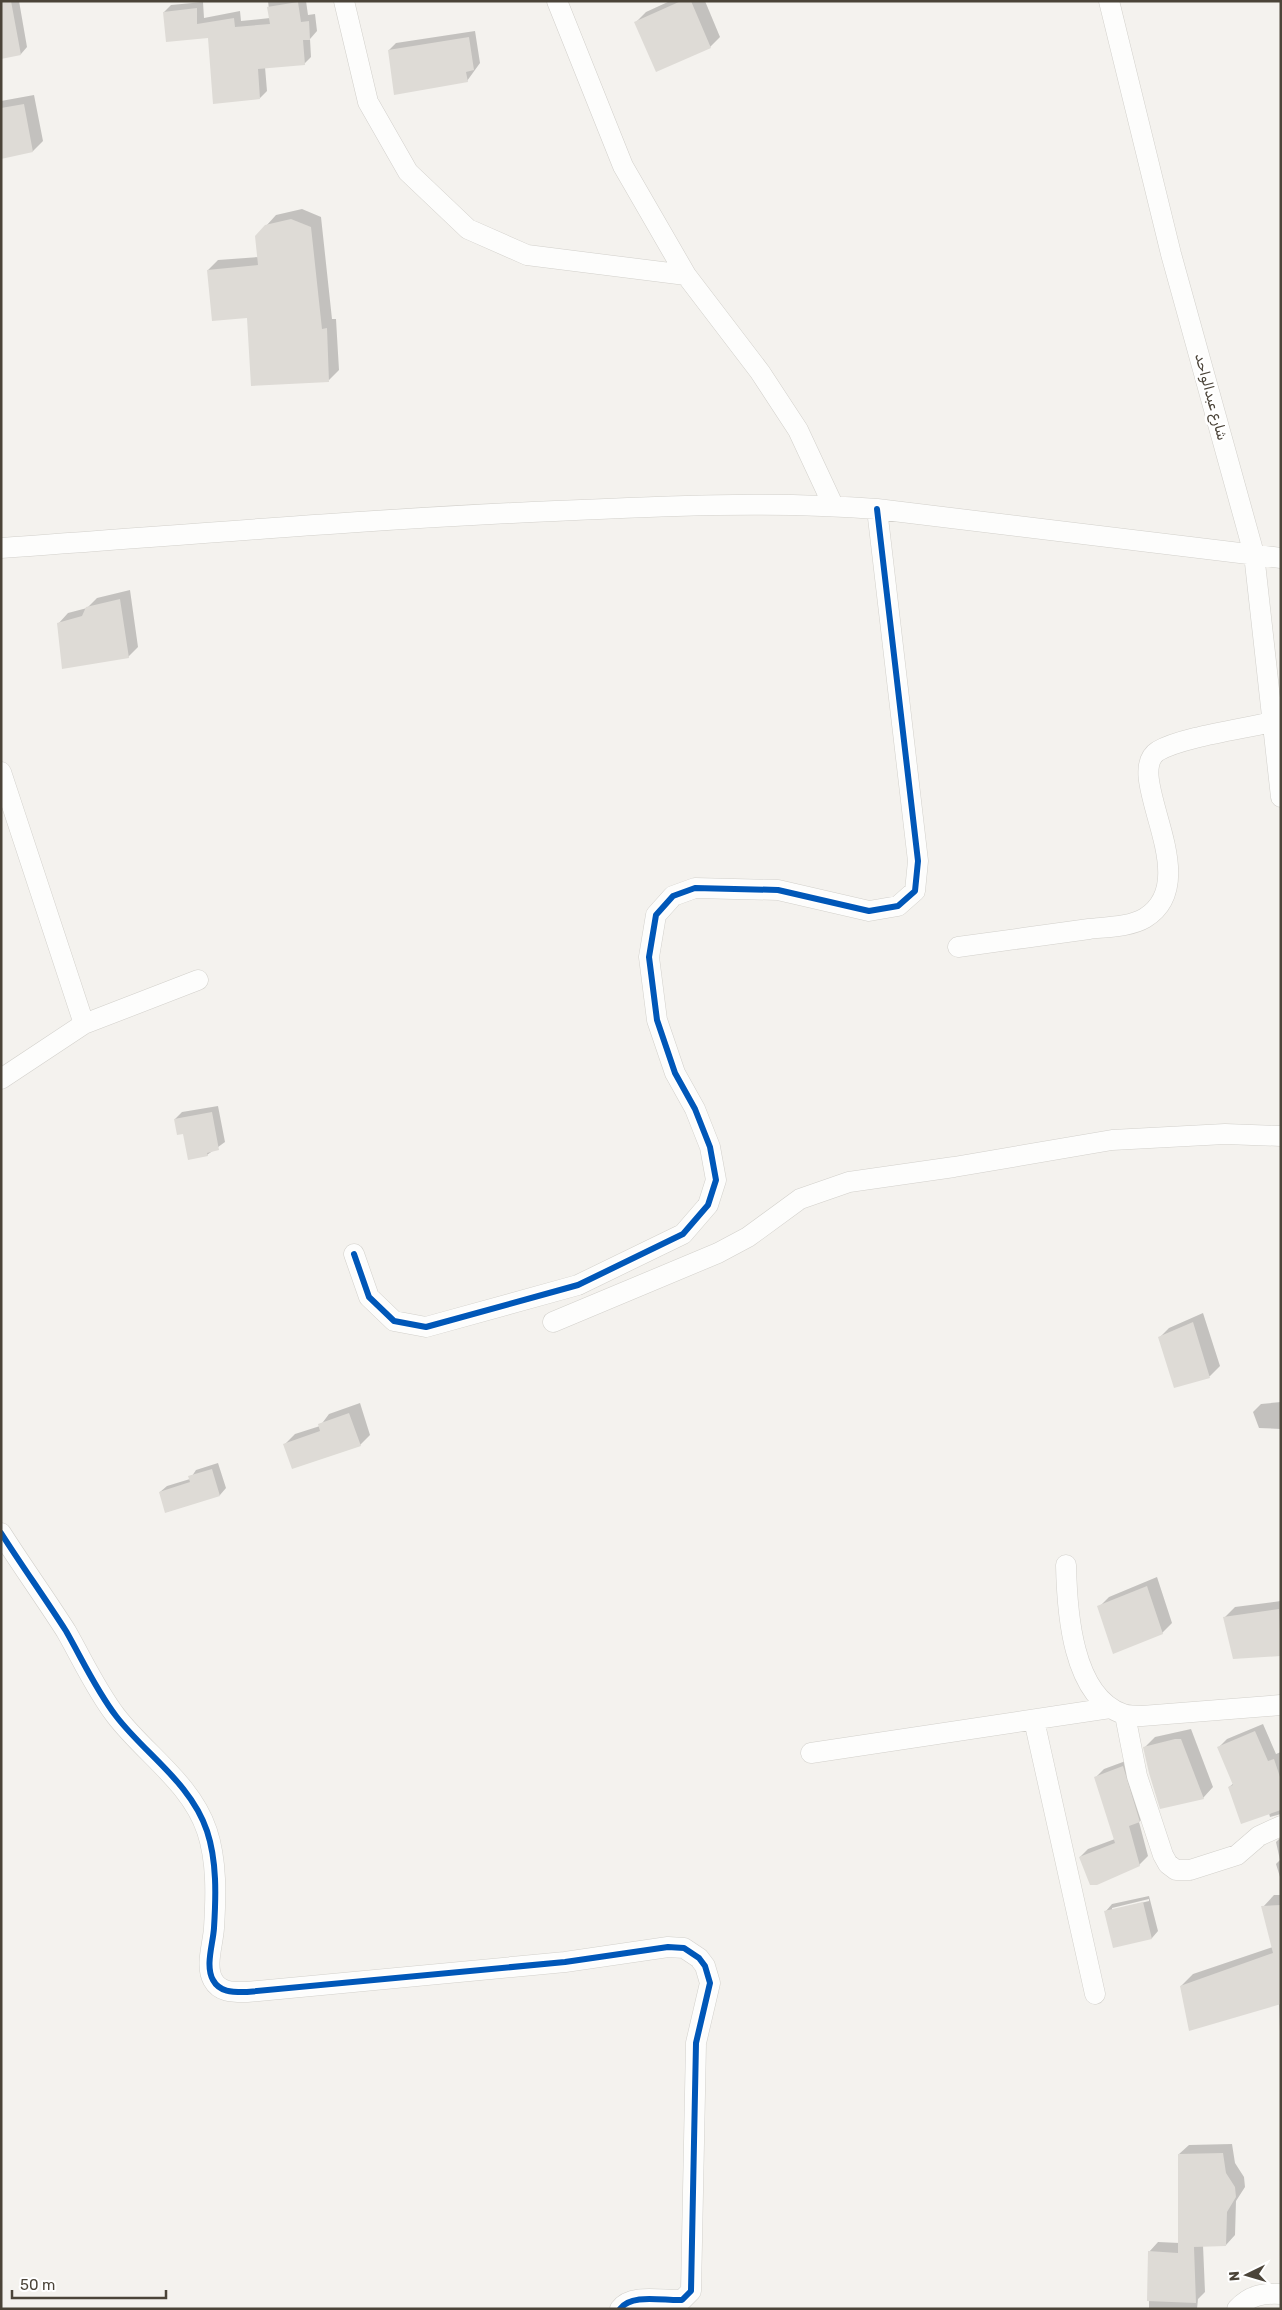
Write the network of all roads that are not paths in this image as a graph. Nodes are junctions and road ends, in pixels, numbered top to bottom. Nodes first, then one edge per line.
1 (344, 1) edge
2 (557, 1) edge
3 (1109, 1) edge
4 (686, 275) junction
5 (833, 506) junction
6 (877, 508) junction
7 (1, 548) edge
8 (1254, 554) junction
9 (1281, 558) edge
10 (1272, 722) junction
11 (1, 772) edge
12 (1281, 797) edge
13 (958, 947) dead end
14 (198, 980) dead end
15 (84, 1024) junction
16 (1, 1079) edge
17 (1281, 1136) edge
18 (354, 1254) dead end
19 (553, 1322) dead end
20 (1, 1533) edge
21 (1066, 1565) dead end
22 (1281, 1705) edge
23 (1118, 1712) junction
24 (1034, 1720) junction
25 (811, 1753) dead end
26 (1281, 1826) edge
27 (1095, 1994) dead end
28 (1281, 2294) edge
29 (620, 2309) edge
30 (1237, 2309) edge

1 - 4 street
2 - 4 street
3 - 8 street, شارع عبدالواحد
4 - 5 street
5 - 6 street
5 - 7 street
6 - 8 street
6 - 18 street
8 - 9 street
8 - 10 street, شارع عبدالواحد
10 - 12 street, شارع عبدالواحد
10 - 13 street
11 - 15 street
14 - 15 street
15 - 16 street
17 - 19 street
20 - 29 street
21 - 23 street
22 - 23 street
23 - 24 street
23 - 26 street
24 - 25 street
24 - 27 street
28 - 30 street

